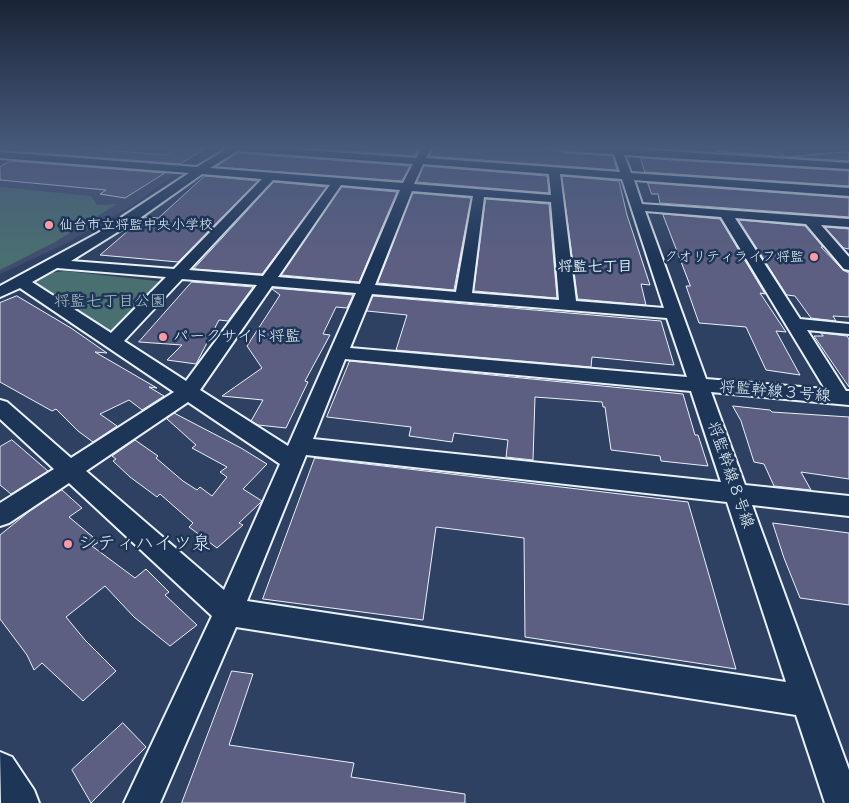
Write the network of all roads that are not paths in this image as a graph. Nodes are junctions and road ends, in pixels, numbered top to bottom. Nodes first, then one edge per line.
1 (177, 185) edge
2 (262, 185) edge
3 (336, 185) edge
4 (377, 185) edge
5 (555, 185) edge
6 (629, 185) edge
7 (756, 185) edge
8 (813, 185) edge
9 (406, 188) junction
10 (818, 190) junction
11 (849, 192) edge
12 (479, 193) junction
13 (556, 199) junction
14 (636, 206) junction
15 (724, 213) junction
16 (810, 220) junction
17 (849, 221) edge
18 (57, 264) junction
19 (849, 266) edge
20 (176, 275) junction
21 (268, 281) junction
22 (21, 282) junction
23 (366, 290) junction
24 (0, 292) edge
25 (463, 298) junction
26 (568, 306) junction
27 (675, 314) junction
28 (794, 324) junction
29 (849, 328) edge
30 (112, 343) junction
31 (339, 353) junction
32 (700, 386) junction
33 (189, 392) junction
34 (844, 398) edge
35 (0, 406) edge
36 (296, 453) junction
37 (70, 470) junction
38 (736, 494) junction
39 (849, 506) edge
40 (0, 516) edge
41 (228, 612) junction
42 (808, 701) junction
43 (0, 769) edge
44 (21, 803) edge
45 (142, 803) edge
46 (843, 803) edge

1 - 18 street
2 - 20 street
3 - 21 street
4 - 9 street
5 - 13 street
6 - 14 street, 将監幹線８号線
7 - 10 street
8 - 10 street
9 - 12 street
9 - 23 street
10 - 11 street
10 - 17 street
12 - 13 street
12 - 25 street
13 - 26 street
14 - 15 street
14 - 27 street, 将監幹線８号線
15 - 16 street
15 - 28 street
16 - 17 street
16 - 19 street
18 - 20 street
18 - 22 street
20 - 21 street
20 - 30 street
21 - 23 street
21 - 33 street
22 - 24 street
22 - 30 street
23 - 25 street
23 - 31 street
25 - 26 street
26 - 27 street
27 - 32 street, 将監幹線８号線
28 - 29 street
28 - 34 street
30 - 33 street
31 - 32 street, 将監幹線３号線
31 - 36 street
32 - 34 street, 将監幹線３号線
32 - 38 street, 将監幹線８号線
33 - 36 street
33 - 37 street
35 - 37 street
36 - 38 street
36 - 41 street
37 - 40 street
37 - 41 street
38 - 39 street
38 - 42 street, 将監幹線８号線
41 - 42 street
41 - 45 street
42 - 46 street, 将監幹線８号線
43 - 44 street

